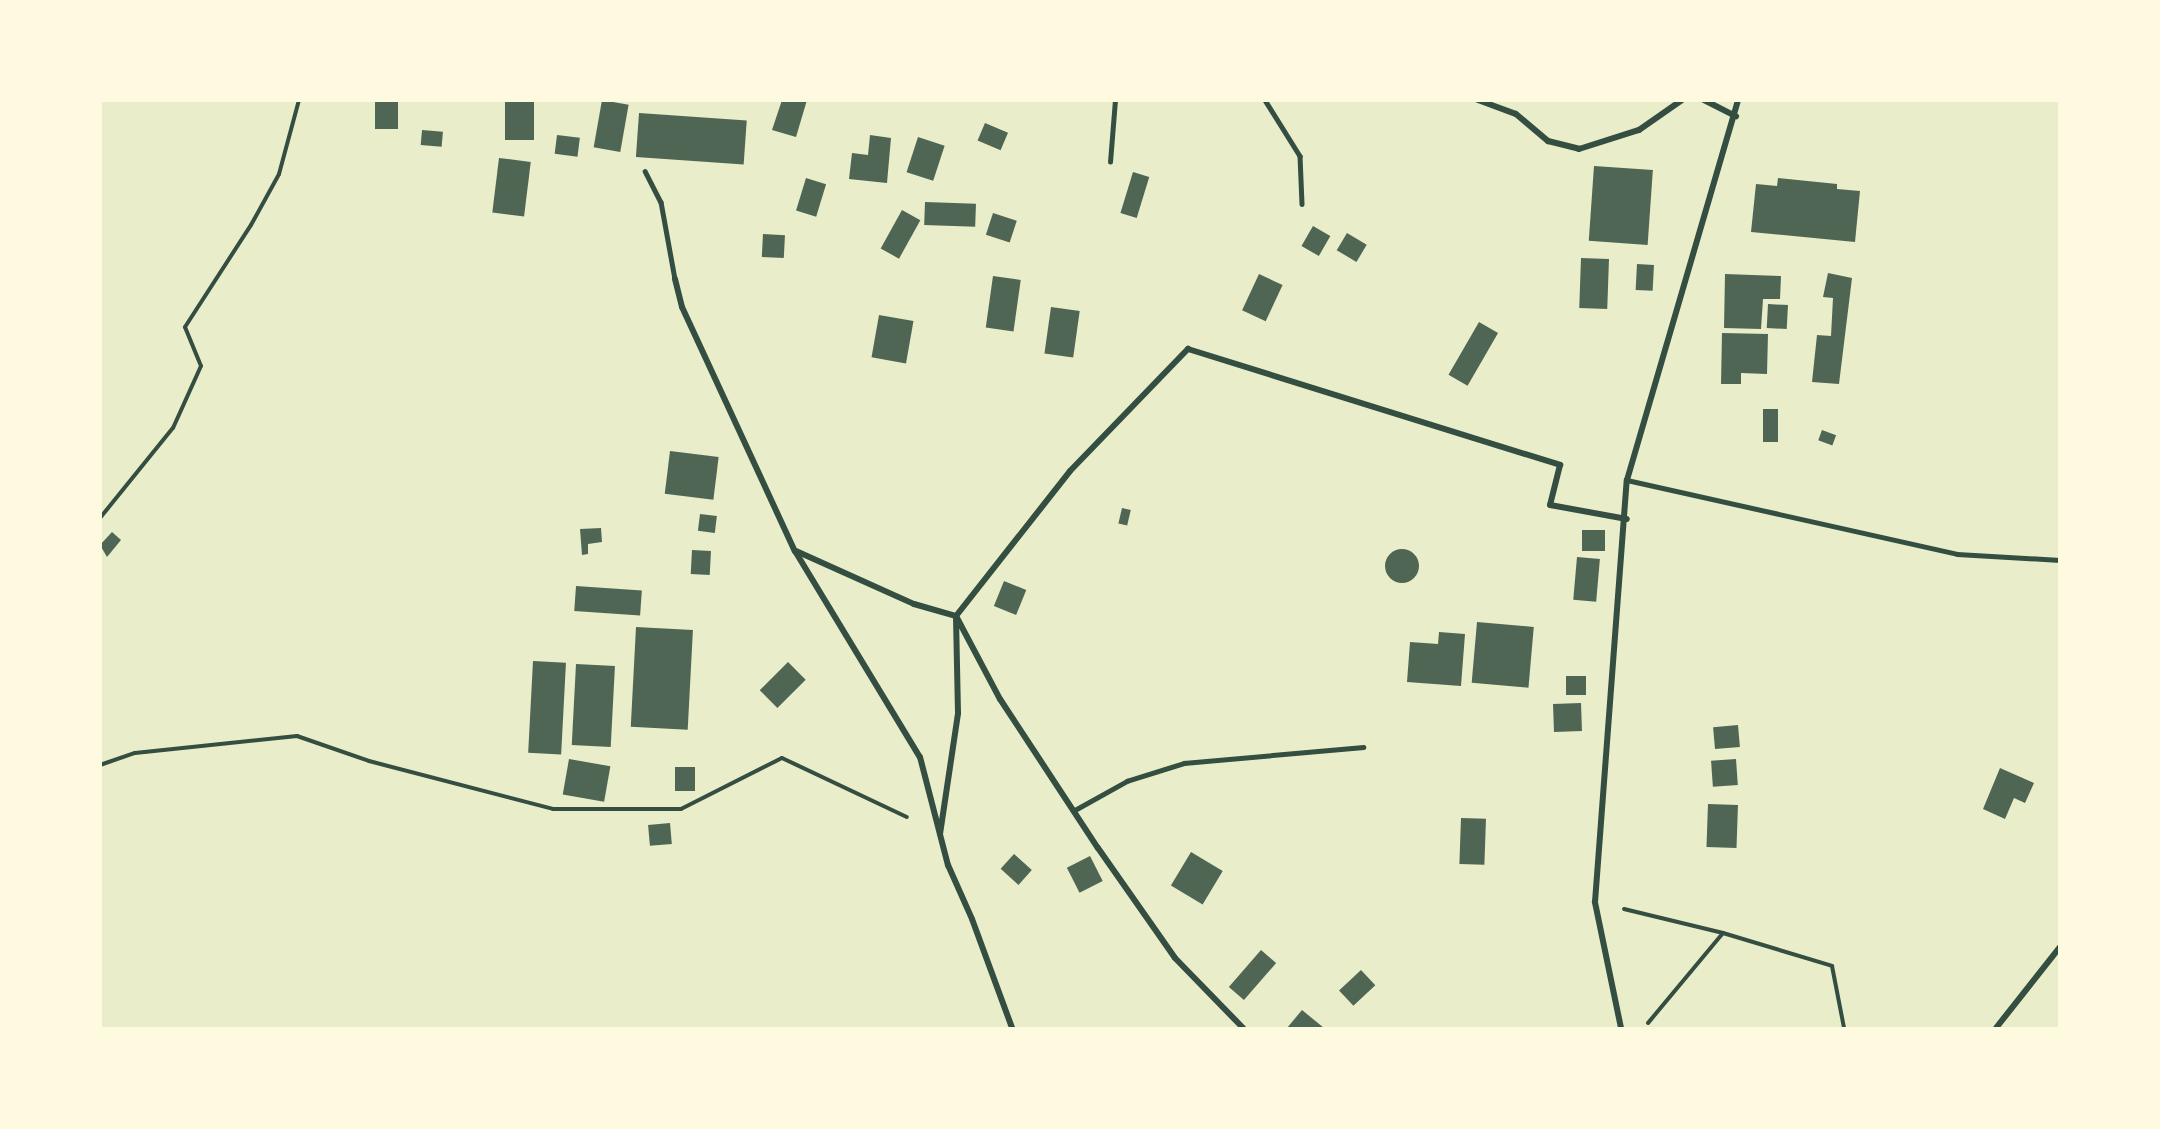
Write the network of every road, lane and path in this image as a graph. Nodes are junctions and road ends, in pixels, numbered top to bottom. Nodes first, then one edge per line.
1 (299, 100) edge
2 (1115, 100) edge
3 (1265, 100) edge
4 (1478, 100) edge
5 (1682, 100) edge
6 (1704, 100) edge
7 (1738, 100) edge
8 (1736, 116) junction
9 (1110, 162) dead end
10 (645, 171) dead end
11 (1302, 204) dead end
12 (675, 279) joint
13 (1627, 480) junction
14 (100, 518) edge
15 (1627, 519) junction
16 (795, 551) junction
17 (2060, 560) edge
18 (956, 616) junction
19 (1363, 747) dead end
20 (100, 765) edge
21 (1073, 811) junction
22 (940, 834) junction
23 (1595, 902) junction
24 (1723, 933) junction
25 (2060, 947) edge
26 (1012, 1029) edge
27 (1243, 1029) edge
28 (1621, 1029) edge
29 (1643, 1029) edge
30 (1844, 1029) edge
31 (1996, 1029) edge

1 - 14 path
2 - 9 lane
3 - 11 lane
4 - 5 street
6 - 8 street
7 - 8 street
8 - 13 street
10 - 12 lane
12 - 16 street
13 - 15 street
13 - 17 lane
15 - 18 street
15 - 23 street
16 - 18 street
16 - 22 street
18 - 21 street
18 - 22 street
19 - 21 lane
20 - 22 path
21 - 27 street
22 - 26 street
23 - 24 path
23 - 28 street
24 - 29 path
24 - 30 path
25 - 31 street

